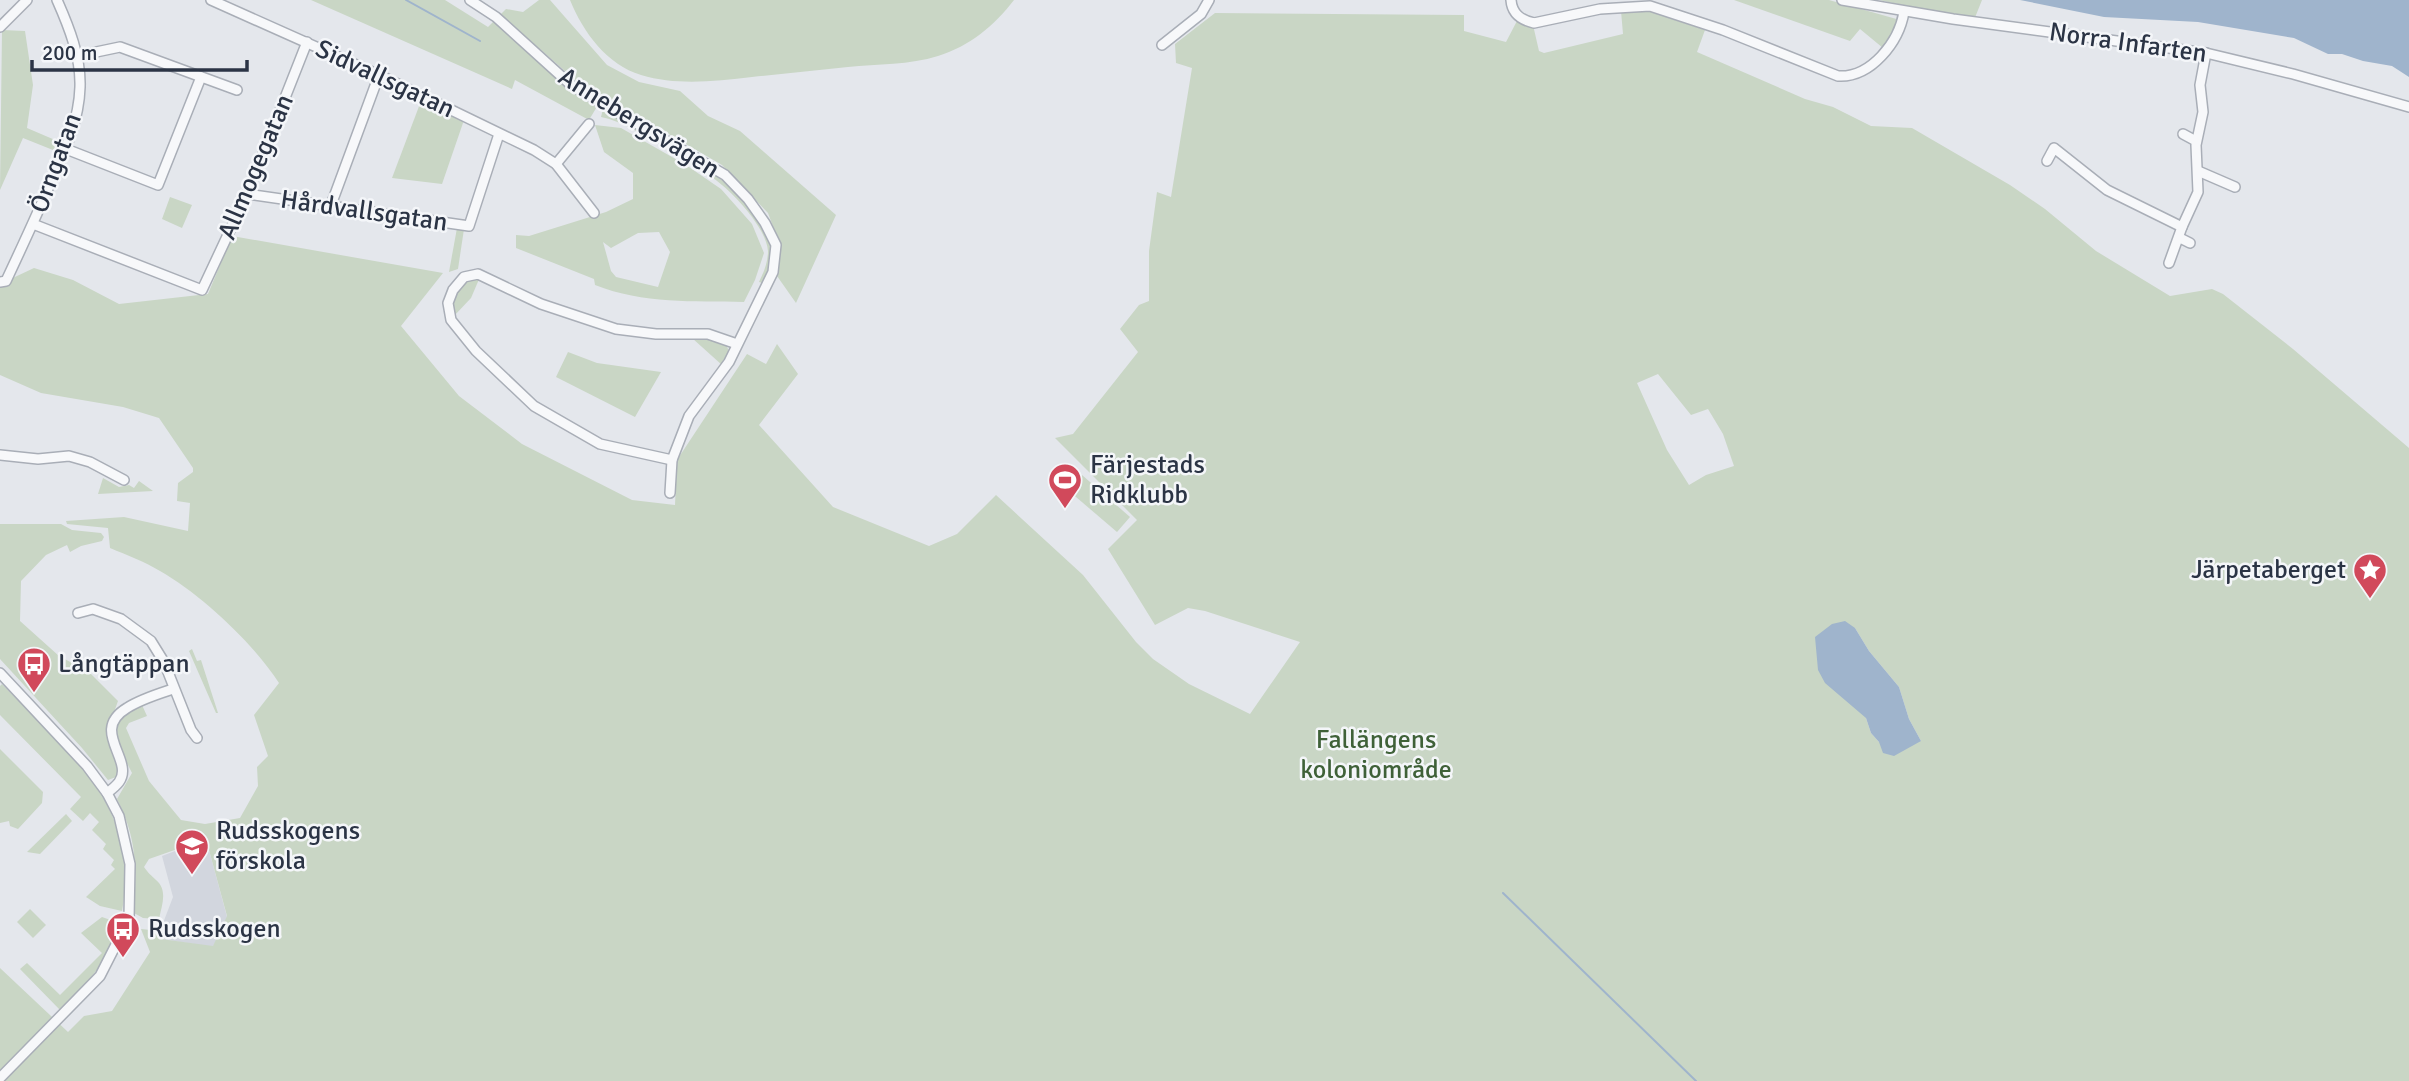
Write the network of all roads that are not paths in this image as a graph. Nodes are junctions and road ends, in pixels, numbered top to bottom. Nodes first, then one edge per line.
1 (27, 0) edge
2 (57, 0) edge
3 (211, 0) edge
4 (470, 0) edge
5 (1209, 0) edge
6 (1511, 0) edge
7 (1842, 0) edge
8 (1599, 5) edge
9 (1904, 12) junction
10 (0, 27) edge
11 (307, 43) junction
12 (1162, 45) dead end
13 (2206, 53) junction
14 (77, 56) junction
15 (379, 75) junction
16 (201, 77) junction
17 (237, 90) dead end
18 (2409, 107) edge
19 (589, 124) dead end
20 (499, 134) junction
21 (2183, 134) dead end
22 (2196, 141) junction
23 (66, 149) junction
24 (2047, 161) dead end
25 (556, 164) junction
26 (2198, 171) junction
27 (2235, 187) dead end
28 (247, 194) junction
29 (331, 205) junction
30 (594, 213) dead end
31 (33, 224) junction
32 (2182, 227) junction
33 (2180, 238) junction
34 (2190, 243) dead end
35 (2168, 259) dead end
36 (3, 282) edge
37 (737, 344) junction
38 (0, 455) edge
39 (672, 460) junction
40 (124, 480) dead end
41 (670, 493) dead end
42 (78, 613) dead end
43 (0, 673) edge
44 (173, 689) junction
45 (197, 738) dead end
46 (107, 793) junction
47 (0, 1078) edge

1 - 10 street
2 - 14 street, Örngatan
3 - 11 street, Sidvallsgatan
4 - 37 street, Annebergsvägen
5 - 12 street
6 - 8 street
7 - 9 street, Norra Infarten
8 - 9 street
9 - 13 street, Norra Infarten
11 - 15 street, Sidvallsgatan
11 - 28 street, Allmogegatan
13 - 18 street, Norra Infarten
13 - 22 street
14 - 16 street
14 - 23 street, Örngatan
15 - 20 street, Sidvallsgatan
15 - 29 street
16 - 17 street
16 - 23 street
19 - 25 street
20 - 25 street, Sidvallsgatan
20 - 29 street, Hårdvallsgatan
21 - 22 street
22 - 26 street
23 - 31 street, Örngatan
24 - 32 street
25 - 30 street, Sidvallsgatan
26 - 27 street
26 - 32 street
28 - 29 street, Hårdvallsgatan
28 - 31 street, Allmogegatan
31 - 36 street, Örngatan
32 - 33 street
33 - 34 street
33 - 35 street
37 - 39 street, Annebergsvägen
37 - 39 street
38 - 40 street
39 - 41 street, Annebergsvägen
42 - 44 street
43 - 46 street
44 - 45 street
44 - 46 street
46 - 47 street

